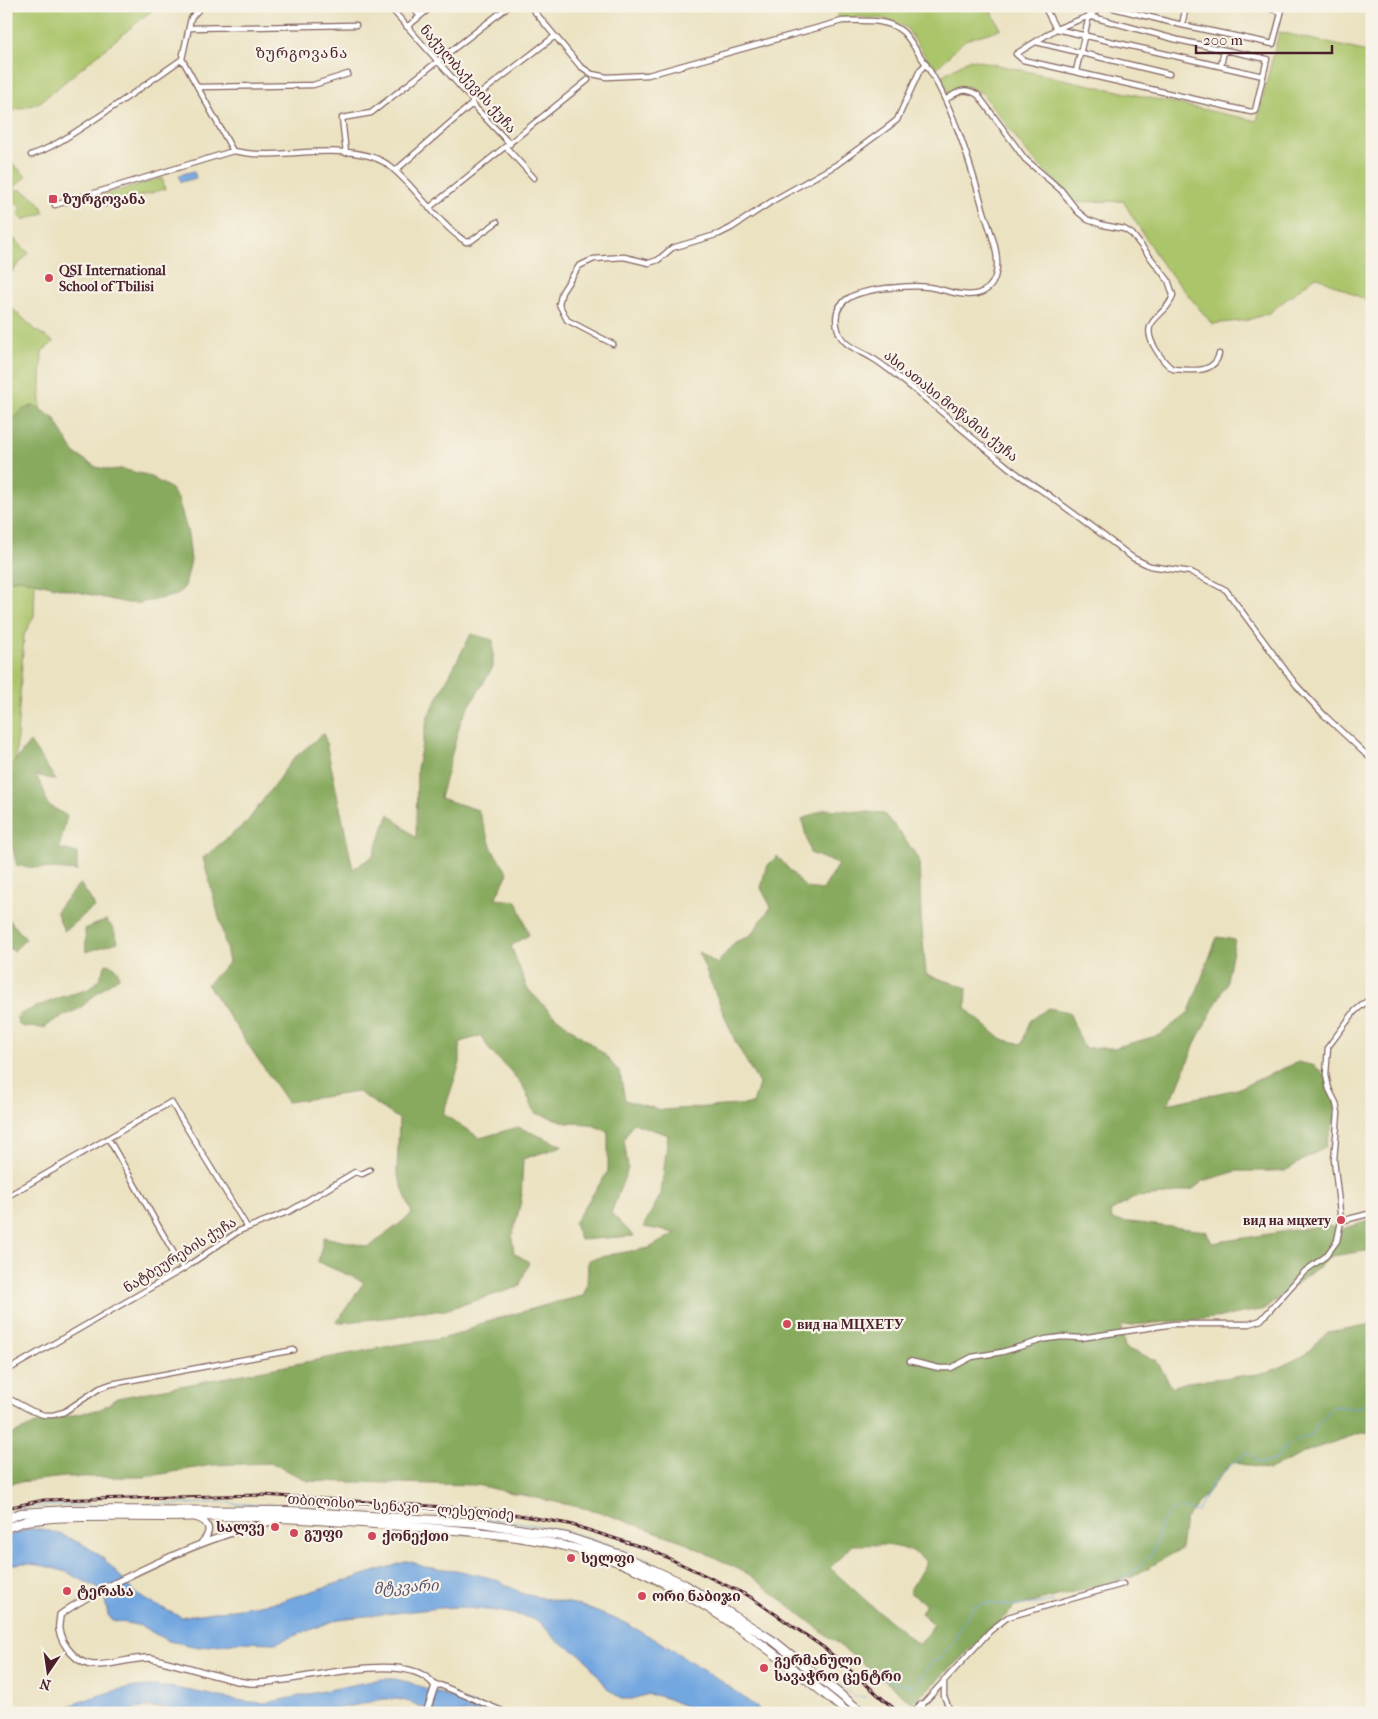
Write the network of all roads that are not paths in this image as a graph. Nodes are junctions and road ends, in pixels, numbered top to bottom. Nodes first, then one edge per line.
1 (202, 6) edge
2 (389, 6) edge
3 (411, 6) edge
4 (509, 6) edge
5 (530, 6) edge
6 (1044, 6) edge
7 (1104, 6) edge
8 (1134, 6) edge
9 (1186, 6) edge
10 (1263, 6) edge
11 (1282, 6) edge
12 (430, 8) dead end
13 (1281, 12) junction
14 (1132, 13) junction
15 (420, 16) junction
16 (1089, 16) junction
17 (1182, 24) junction
18 (356, 25) dead end
19 (407, 27) junction
20 (189, 28) junction
21 (1056, 29) junction
22 (555, 36) junction
23 (1084, 36) junction
24 (1036, 42) junction
25 (1224, 50) junction
26 (1080, 53) junction
27 (182, 59) junction
28 (438, 63) junction
29 (926, 64) junction
30 (1220, 66) junction
31 (1076, 71) junction
32 (348, 74) dead end
33 (1169, 74) dead end
34 (1264, 76) junction
35 (588, 80) dead end
36 (199, 87) junction
37 (945, 100) junction
38 (472, 102) junction
39 (508, 146) junction
40 (233, 151) junction
41 (346, 153) junction
42 (31, 155) dead end
43 (395, 171) junction
44 (534, 178) dead end
45 (55, 205) dead end
46 (430, 208) junction
47 (497, 222) dead end
48 (613, 344) dead end
49 (1219, 354) dead end
50 (1372, 760) edge
51 (1372, 997) edge
52 (108, 1138) junction
53 (370, 1170) dead end
54 (6, 1197) edge
55 (1372, 1213) edge
56 (1341, 1221) junction
57 (246, 1227) junction
58 (183, 1268) junction
59 (294, 1350) dead end
60 (910, 1361) dead end
61 (6, 1371) edge
62 (6, 1397) edge
63 (191, 1517) junction
64 (286, 1518) junction
65 (6, 1519) edge
66 (6, 1528) edge
67 (202, 1542) junction
68 (1123, 1584) dead end
69 (944, 1680) junction
70 (435, 1687) junction
71 (918, 1710) edge
72 (426, 1713) edge
73 (507, 1713) edge
74 (848, 1713) edge
75 (863, 1713) edge
76 (951, 1713) edge

1 - 20 street
2 - 19 street, ნაქულბაქევის ქუჩა
3 - 15 street
4 - 28 street
5 - 22 street, ასი ათასი მოწამის ქუჩა
6 - 21 street
7 - 14 street
7 - 16 street
8 - 14 street
9 - 17 street
10 - 13 street
11 - 13 street
12 - 15 street
13 - 17 street
14 - 17 street
15 - 19 street
16 - 21 street
16 - 23 street
16 - 25 street
18 - 20 street
19 - 28 street, ნაქულბაქევის ქუჩა
20 - 27 street
21 - 23 street
21 - 24 street
22 - 29 street, ასი ათასი მოწამის ქუჩა
22 - 38 street
23 - 26 street
23 - 30 street
24 - 26 street
24 - 31 street
25 - 30 street
25 - 34 street
26 - 31 street
26 - 33 street
27 - 36 street
27 - 42 street
28 - 38 street, ნაქულბაქევის ქუჩა
28 - 41 street
29 - 37 street, ასი ათასი მოწამის ქუჩა
29 - 48 street
30 - 34 street
31 - 34 street
32 - 36 street
35 - 39 street
36 - 40 street
37 - 49 street
37 - 50 street, ასი ათასი მოწამის ქუჩა
38 - 39 street, ნაქულბაქევის ქუჩა
38 - 43 street
39 - 44 street, ნაქულბაქევის ქუჩა
39 - 46 street
40 - 41 street
40 - 45 street
41 - 43 street
43 - 46 street
46 - 47 street
51 - 56 street
52 - 54 street
52 - 57 street
52 - 58 street
53 - 57 street, ნატბეურების ქუჩა
55 - 56 street
56 - 60 street
57 - 58 street, ნატბეურების ქუჩა
58 - 61 street, ნატბეურების ქუჩა
59 - 62 street
63 - 64 highway, თბილისი — სენაკი — ლესელიძე
63 - 66 highway, თბილისი — სენაკი — ლესელიძე
63 - 67 street
64 - 67 street
64 - 74 highway, თბილისი — სენაკი — ლესელიძე
65 - 75 highway, თბილისი — სენაკი — ლესელიძე
67 - 70 street
68 - 69 street
69 - 71 street
69 - 76 street
70 - 72 street
70 - 73 street

